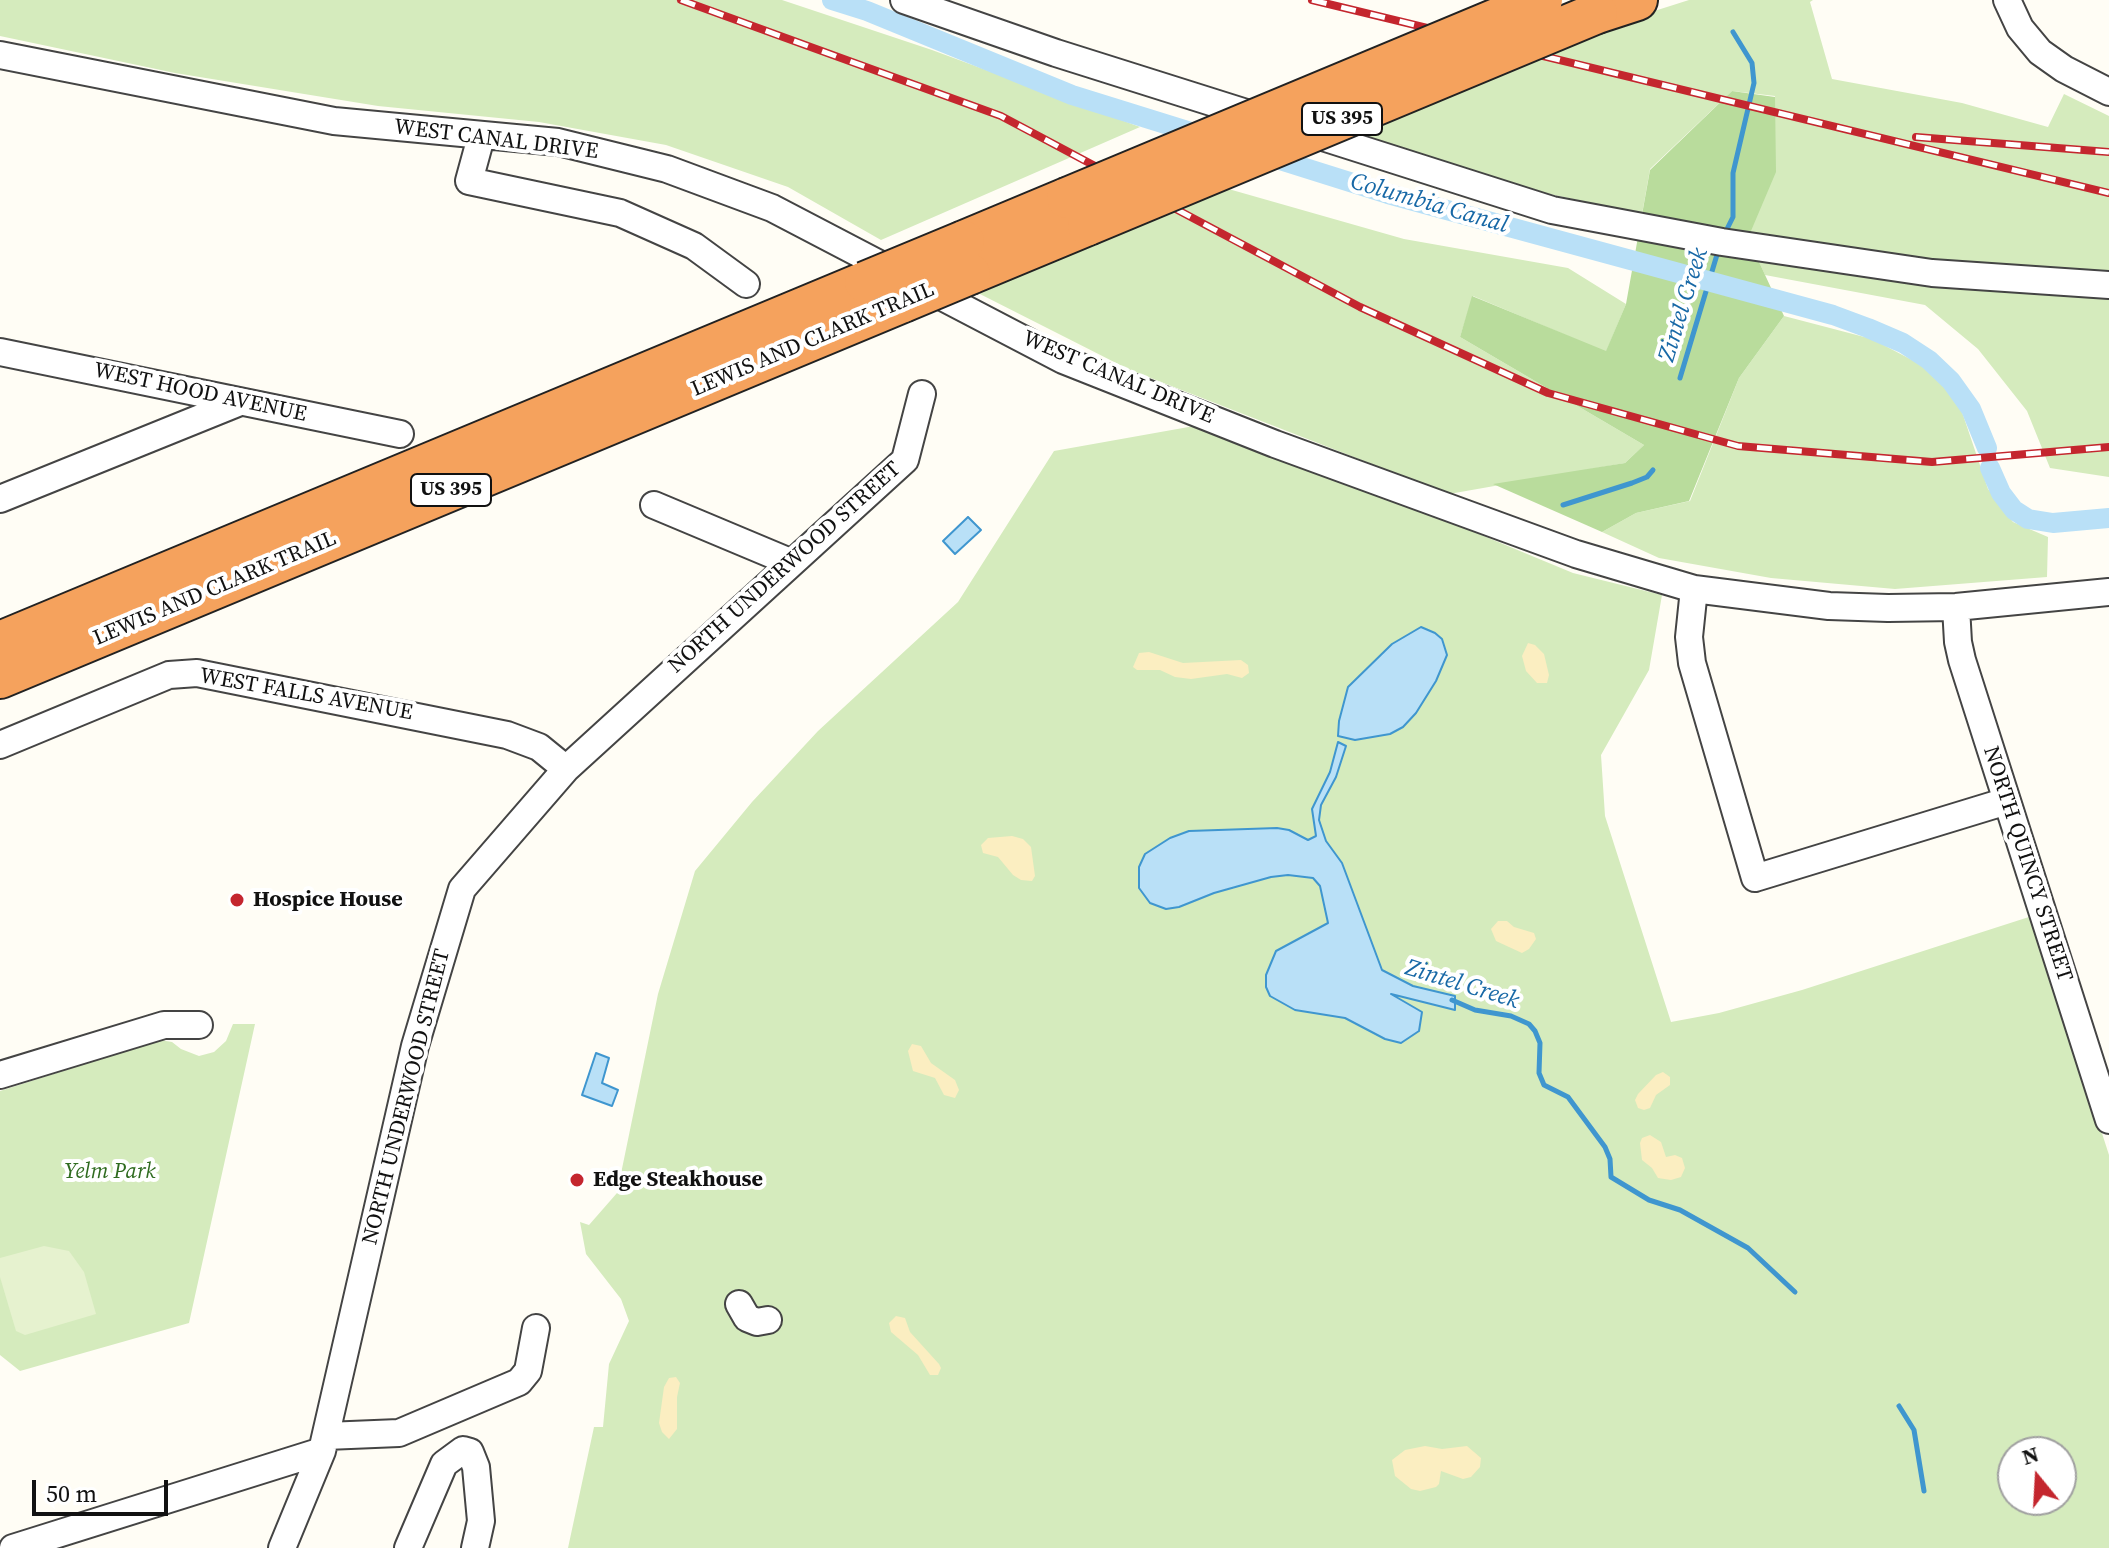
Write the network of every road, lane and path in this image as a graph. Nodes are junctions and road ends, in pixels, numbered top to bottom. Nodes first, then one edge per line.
1 (904, 0) edge
2 (1480, 0) edge
3 (1542, 0) edge
4 (1637, 0) edge
5 (2013, 1) edge
6 (1612, 6) edge
7 (0, 55) edge
8 (2109, 92) edge
9 (481, 137) junction
10 (1077, 212) junction
11 (967, 258) junction
12 (746, 284) dead end
13 (2109, 285) edge
14 (0, 352) edge
15 (922, 394) dead end
16 (240, 402) junction
17 (400, 434) dead end
18 (0, 499) edge
19 (654, 505) dead end
20 (790, 562) junction
21 (1694, 589) junction
22 (2109, 592) edge
23 (1956, 607) junction
24 (0, 642) edge
25 (0, 678) edge
26 (0, 745) edge
27 (566, 769) junction
28 (2007, 801) junction
29 (199, 1025) dead end
30 (0, 1075) edge
31 (2109, 1120) edge
32 (739, 1304) dead end
33 (768, 1320) dead end
34 (536, 1328) dead end
35 (324, 1444) junction
36 (13, 1548) edge
37 (282, 1548) edge
38 (408, 1548) edge
39 (475, 1548) edge

1 - 13 street
2 - 10 highway, bridge
3 - 10 highway, LEWIS AND CLARK TRAIL / US 395, bridge
4 - 6 highway, LEWIS AND CLARK TRAIL
5 - 8 street
6 - 10 highway, LEWIS AND CLARK TRAIL / US 395, bridge
7 - 9 street, WEST CANAL DRIVE
9 - 12 street
9 - 21 street, WEST CANAL DRIVE
10 - 11 highway, LEWIS AND CLARK TRAIL / US 395
11 - 24 highway, LEWIS AND CLARK TRAIL / US 395, bridge
11 - 25 highway, LEWIS AND CLARK TRAIL / US 395, bridge
14 - 16 street, WEST HOOD AVENUE
15 - 20 street, NORTH UNDERWOOD STREET
16 - 17 street, WEST HOOD AVENUE
16 - 18 street
19 - 20 street
20 - 27 street, NORTH UNDERWOOD STREET
21 - 23 street, WEST CANAL DRIVE
21 - 28 street
22 - 23 street, WEST CANAL DRIVE
23 - 28 street, NORTH QUINCY STREET
26 - 27 street, WEST FALLS AVENUE
27 - 35 street, NORTH UNDERWOOD STREET
28 - 31 street, NORTH QUINCY STREET
29 - 30 street
32 - 33 street
34 - 35 street
35 - 36 street
35 - 37 street, NORTH UNDERWOOD STREET
38 - 39 street

